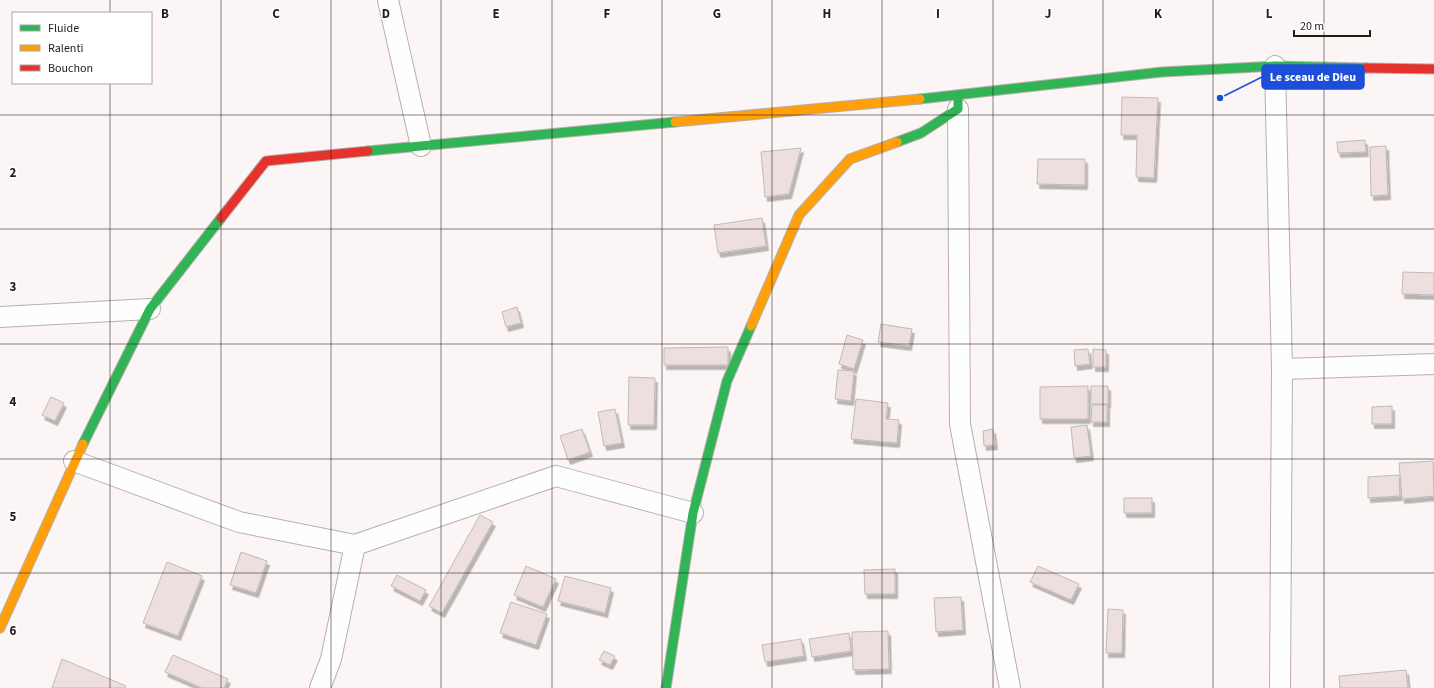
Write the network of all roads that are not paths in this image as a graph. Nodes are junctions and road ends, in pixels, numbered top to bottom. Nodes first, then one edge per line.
1 (388, 0) edge
2 (1274, 66) junction
3 (1434, 69) edge
4 (958, 102) junction
5 (420, 146) junction
6 (150, 310) junction
7 (0, 317) edge
8 (1434, 364) edge
9 (1282, 370) junction
10 (74, 460) junction
11 (693, 513) junction
12 (355, 545) junction
13 (0, 627) edge
14 (320, 688) edge
15 (666, 688) edge
16 (1010, 688) edge
17 (1280, 688) edge

1 - 5 street
2 - 3 street
2 - 4 street
2 - 9 street
4 - 5 street
4 - 11 street
4 - 16 street
5 - 6 street
6 - 7 street
6 - 10 street
8 - 9 street
9 - 17 street
10 - 12 street
10 - 13 street
11 - 12 street
11 - 15 street
12 - 14 street

